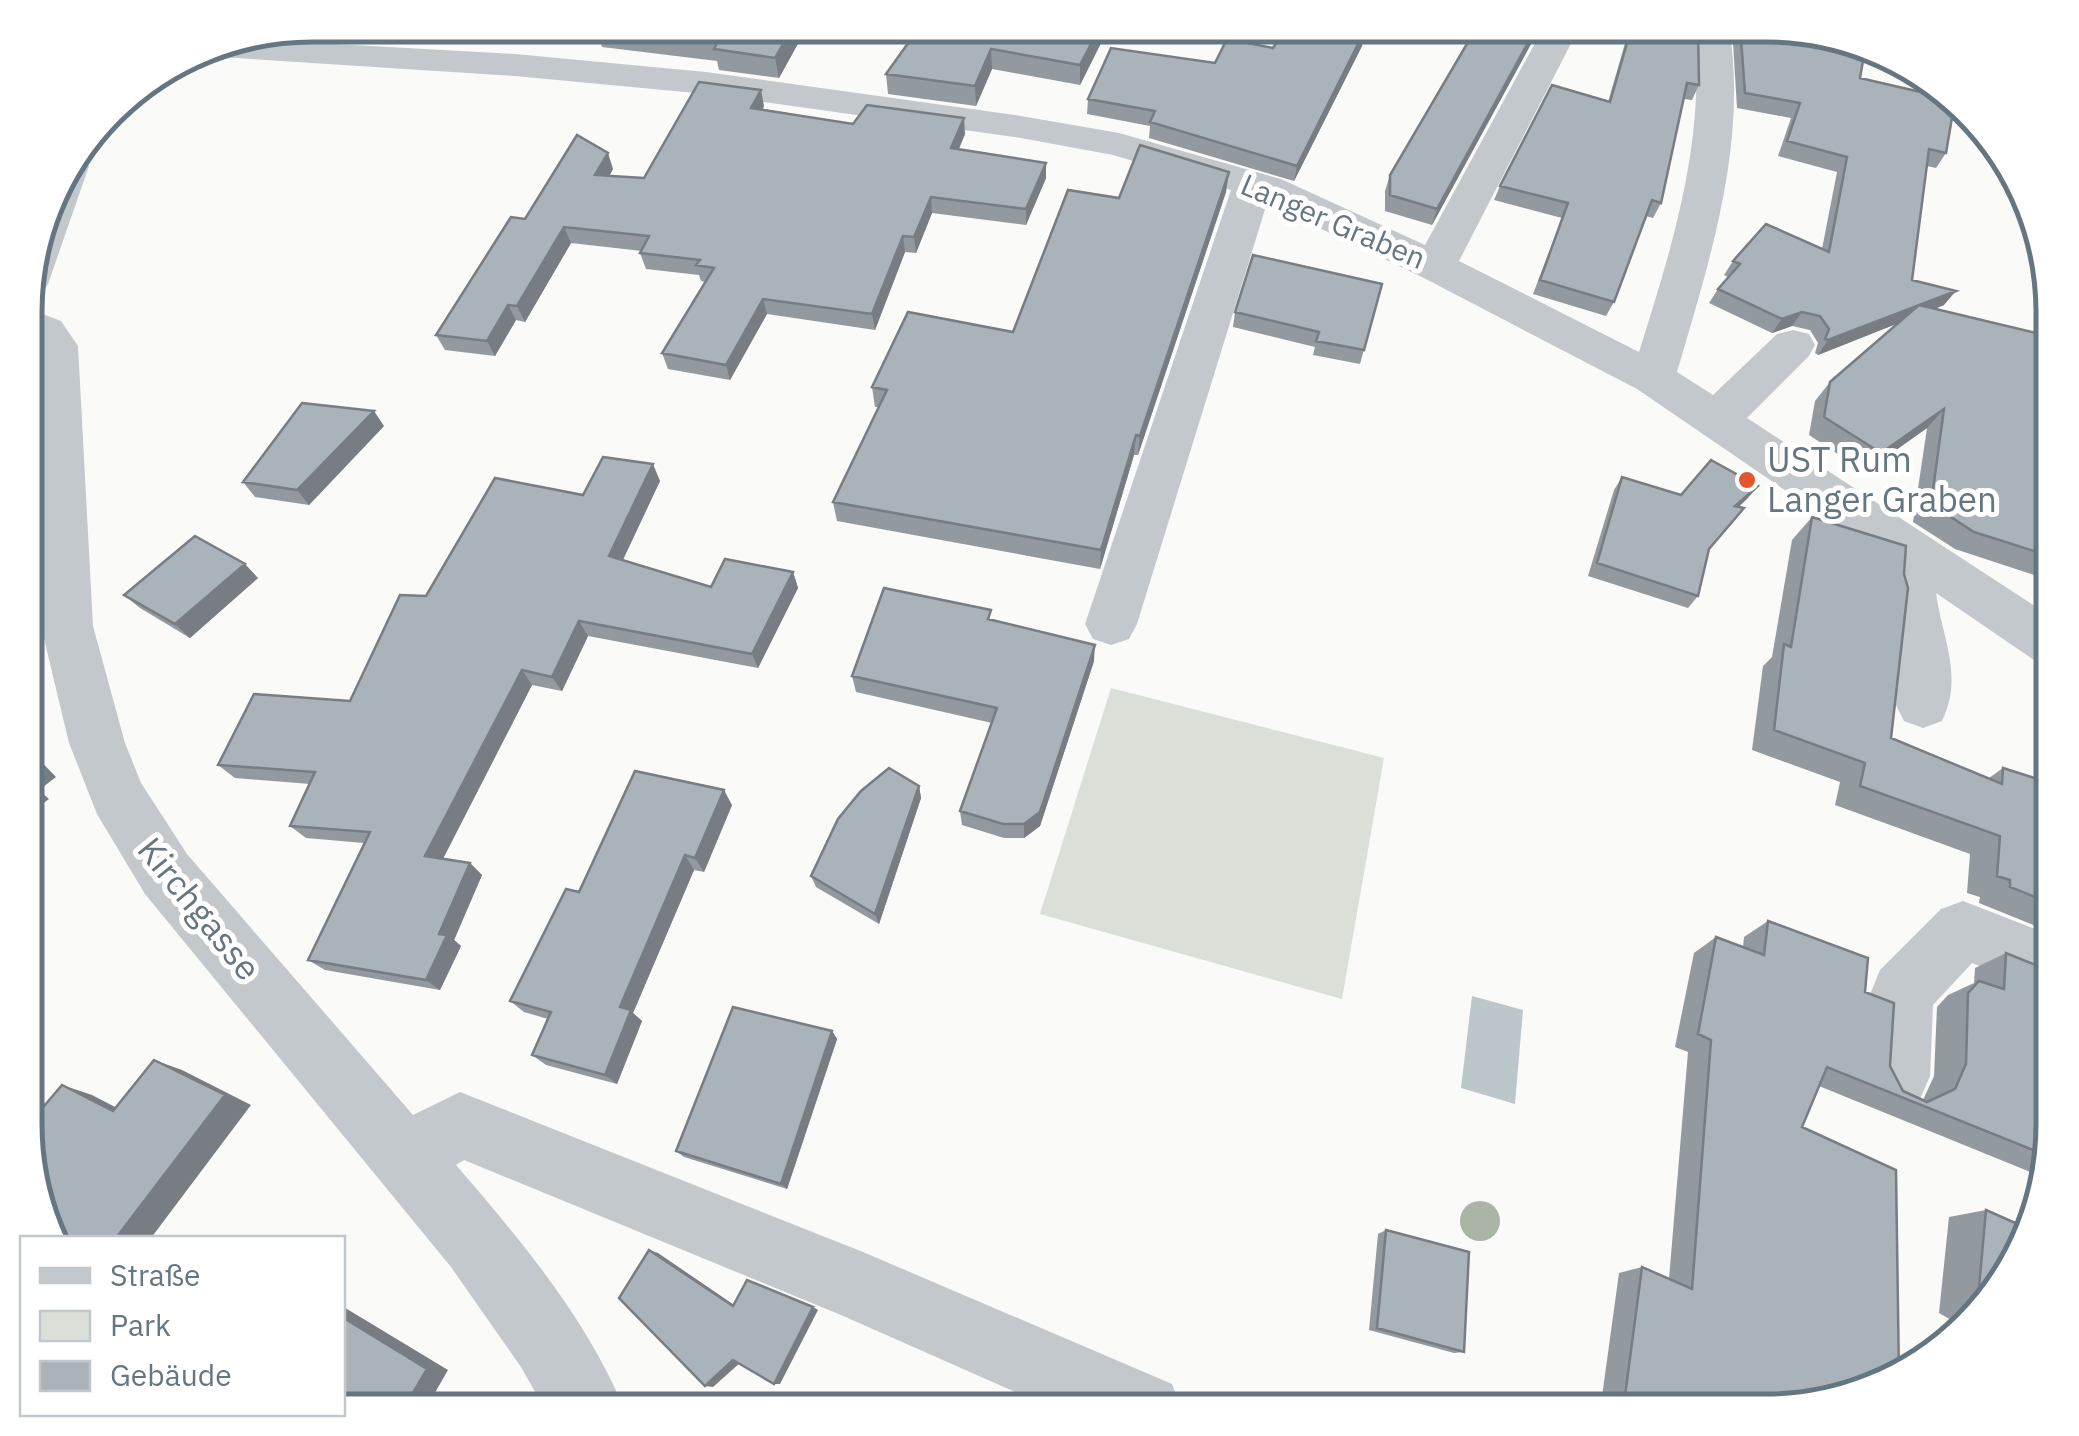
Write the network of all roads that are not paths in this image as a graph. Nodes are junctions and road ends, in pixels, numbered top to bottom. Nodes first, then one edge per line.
1 (1554, 43) edge
2 (1715, 43) edge
3 (266, 47) edge
4 (1253, 184) junction
5 (1435, 266) junction
6 (42, 330) edge
7 (1793, 345) dead end
8 (1653, 378) junction
9 (1716, 420) junction
10 (1913, 551) junction
11 (1111, 624) dead end
12 (2036, 633) edge
13 (1922, 705) dead end
14 (2036, 959) edge
15 (1898, 1076) edge
16 (407, 1156) junction
17 (578, 1393) edge
18 (1105, 1394) edge

1 - 5 street
2 - 8 street
3 - 4 street, Langer Graben
4 - 5 street, Langer Graben
4 - 11 street
5 - 8 street, Langer Graben
6 - 16 street, Kirchgasse
7 - 9 street
8 - 9 street, Langer Graben
9 - 10 street, Langer Graben
10 - 12 street, Langer Graben
10 - 13 street
14 - 15 street
16 - 17 street, Kirchgasse
16 - 18 street

